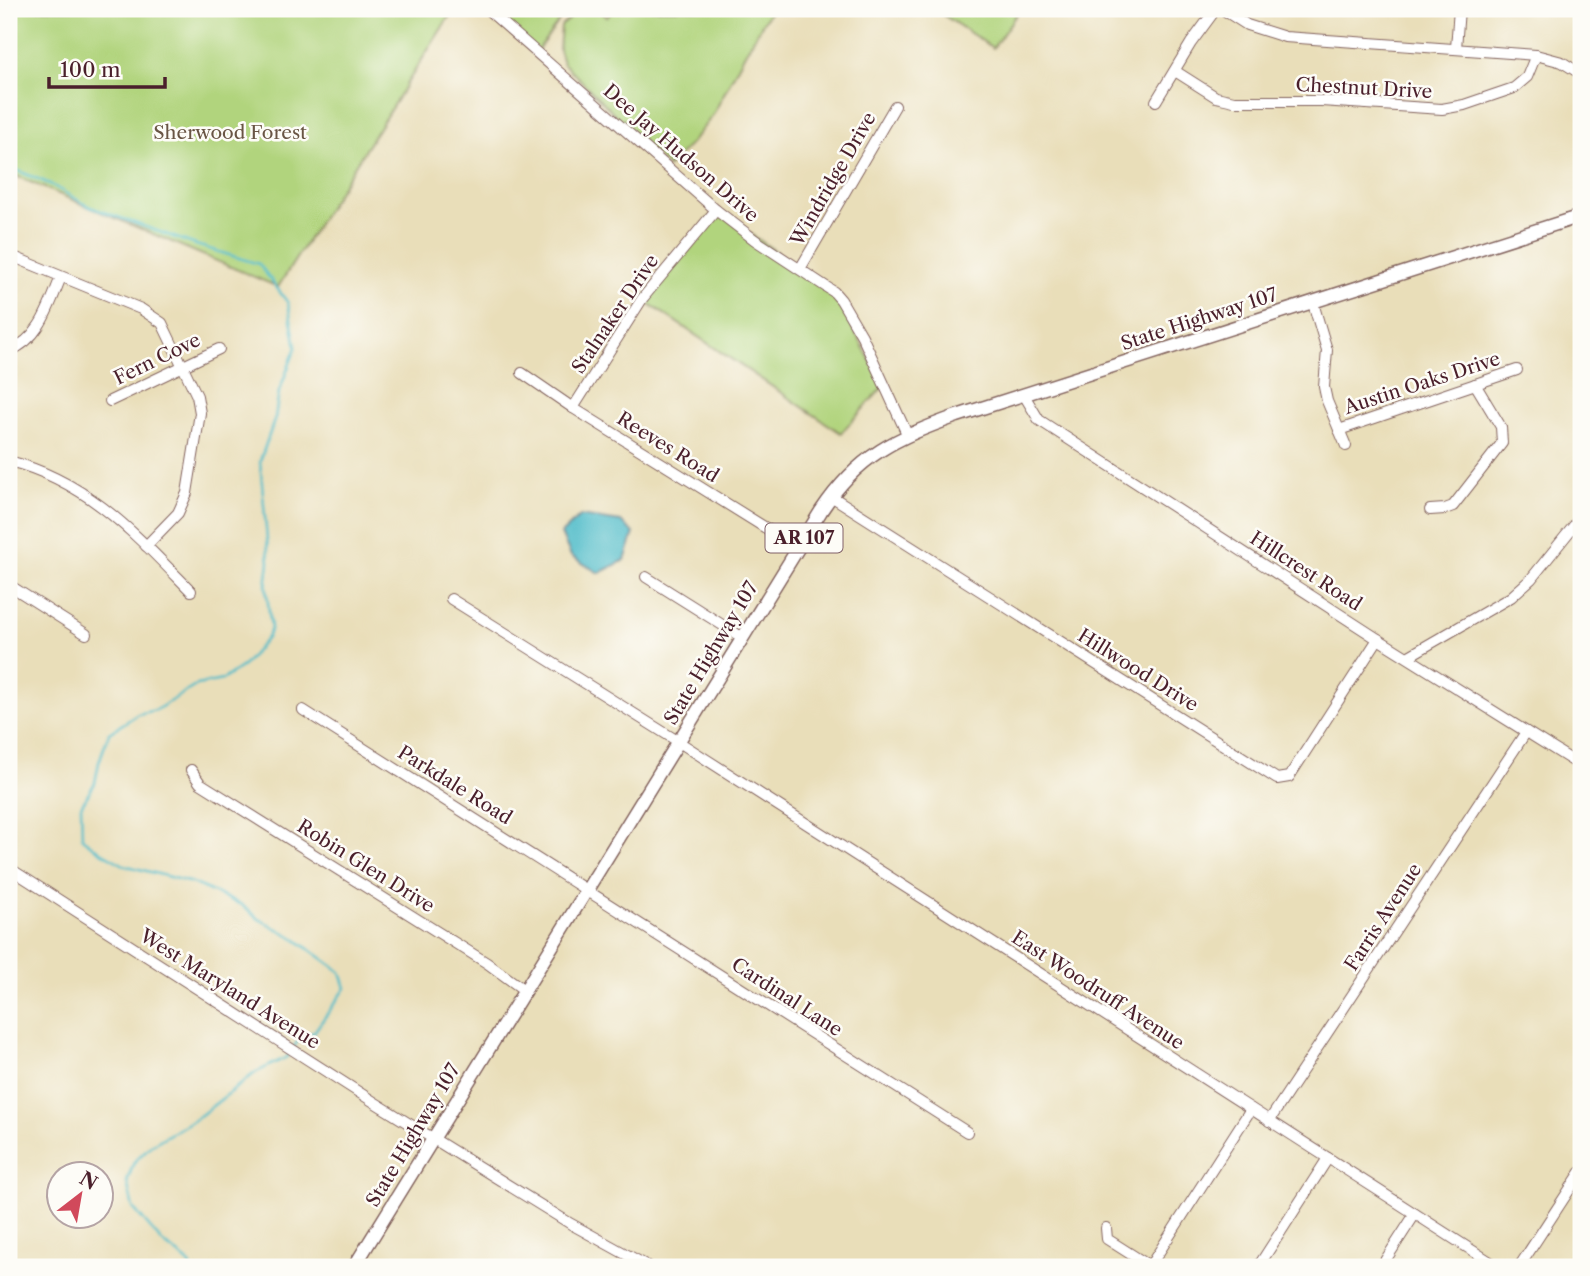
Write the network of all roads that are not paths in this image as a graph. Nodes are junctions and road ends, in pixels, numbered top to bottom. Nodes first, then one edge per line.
1 (487, 9) edge
2 (1216, 9) edge
3 (1222, 9) edge
4 (1459, 9) edge
5 (1456, 48) junction
6 (1536, 54) junction
7 (1175, 71) junction
8 (1581, 74) edge
9 (1156, 101) dead end
10 (895, 106) dead end
11 (716, 210) junction
12 (1579, 219) edge
13 (9, 255) edge
14 (800, 269) junction
15 (61, 277) junction
16 (1312, 303) junction
17 (219, 349) dead end
18 (9, 351) edge
19 (183, 365) junction
20 (1517, 370) dead end
21 (522, 373) dead end
22 (1475, 384) junction
23 (1024, 394) junction
24 (110, 401) dead end
25 (573, 408) junction
26 (1339, 430) junction
27 (907, 434) junction
28 (1346, 446) dead end
29 (9, 461) edge
30 (831, 496) junction
31 (1430, 510) dead end
32 (1581, 517) edge
33 (146, 545) junction
34 (798, 548) junction
35 (646, 577) dead end
36 (9, 585) edge
37 (191, 591) dead end
38 (451, 599) dead end
39 (86, 634) dead end
40 (743, 638) junction
41 (1378, 639) junction
42 (1409, 656) junction
43 (303, 710) dead end
44 (1526, 732) junction
45 (679, 742) junction
46 (1581, 766) edge
47 (191, 770) dead end
48 (9, 868) edge
49 (587, 890) junction
50 (524, 990) junction
51 (1251, 1109) junction
52 (1269, 1121) junction
53 (967, 1132) dead end
54 (433, 1138) junction
55 (1328, 1158) junction
56 (1581, 1172) edge
57 (1415, 1214) junction
58 (1106, 1228) dead end
59 (354, 1267) edge
60 (649, 1267) edge
61 (1151, 1267) edge
62 (1258, 1267) edge
63 (1381, 1267) edge
64 (1498, 1267) edge
65 (1519, 1267) edge

1 - 11 street, Dee Jay Hudson Drive
2 - 7 street
3 - 5 street
4 - 5 street
5 - 6 street
6 - 7 street, Chestnut Drive
6 - 8 street
7 - 9 street
10 - 14 street, Windridge Drive
11 - 14 street, Dee Jay Hudson Drive
11 - 25 street, Stalnaker Drive
12 - 16 main road, State Highway 107 / AR 107
13 - 15 street
14 - 27 street, Dee Jay Hudson Drive
15 - 18 street
15 - 19 street
16 - 23 main road, State Highway 107 / AR 107
16 - 26 street, Austin Oaks Drive
17 - 19 street, Fern Cove
19 - 24 street, Fern Cove
19 - 33 street
20 - 22 street, Austin Oaks Drive
21 - 25 street, Reeves Road
22 - 26 street, Austin Oaks Drive
22 - 31 street
23 - 27 main road, State Highway 107 / AR 107
23 - 41 street, Hillcrest Road
25 - 34 street, Reeves Road
26 - 28 street, Austin Oaks Drive
27 - 30 main road, State Highway 107 / AR 107
29 - 33 street
30 - 34 main road, State Highway 107 / AR 107
30 - 41 street, Hillwood Drive
32 - 42 street
33 - 37 street
34 - 40 main road, State Highway 107 / AR 107
35 - 40 street
36 - 39 street
38 - 45 street, East Woodruff Avenue
40 - 45 main road, State Highway 107 / AR 107
41 - 42 street, Hillcrest Road
42 - 44 street, Hillcrest Road
43 - 49 street, Parkdale Road
44 - 46 street, Hillcrest Road
44 - 52 street, Farris Avenue
45 - 49 main road, State Highway 107 / AR 107
45 - 51 street, East Woodruff Avenue
47 - 50 street, Robin Glen Drive
48 - 54 street, West Maryland Avenue
49 - 50 main road, State Highway 107 / AR 107
49 - 53 street, Cardinal Lane
50 - 54 main road, State Highway 107 / AR 107
51 - 52 street, East Woodruff Avenue
51 - 61 street
52 - 55 street, East Woodruff Avenue
54 - 59 main road, State Highway 107 / AR 107
54 - 60 street, West Maryland Avenue
55 - 57 street, East Woodruff Avenue
55 - 62 street
56 - 65 street
57 - 63 street
57 - 64 street, East Woodruff Avenue
58 - 61 street

